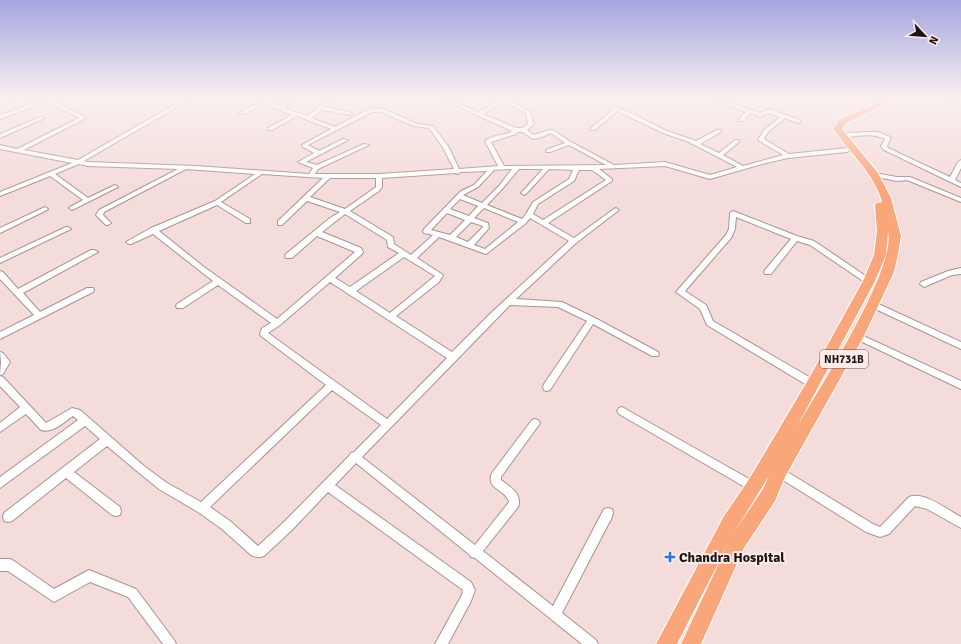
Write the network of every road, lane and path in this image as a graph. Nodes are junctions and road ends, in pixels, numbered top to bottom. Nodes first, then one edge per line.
1 (19, 128) edge
2 (62, 128) edge
3 (138, 128) edge
4 (432, 128) edge
5 (511, 128) edge
6 (657, 128) edge
7 (770, 128) edge
8 (831, 128) edge
9 (838, 128) edge
10 (335, 129) edge
11 (515, 130) junction
12 (523, 130) joint
13 (719, 131) dead end
14 (0, 136) edge
15 (345, 140) dead end
16 (737, 141) dead end
17 (569, 143) junction
18 (697, 143) junction
19 (366, 145) dead end
20 (847, 146) junction
21 (0, 147) edge
22 (17, 150) junction
23 (548, 151) dead end
24 (318, 153) junction
25 (720, 155) junction
26 (788, 156) junction
27 (79, 162) junction
28 (961, 162) edge
29 (517, 167) junction
30 (613, 167) junction
31 (183, 168) junction
32 (316, 168) junction
33 (502, 168) junction
34 (548, 168) junction
35 (577, 168) junction
36 (593, 168) junction
37 (743, 168) junction
38 (492, 169) junction
39 (458, 172) junction
40 (260, 173) junction
41 (51, 174) junction
42 (874, 175) junction
43 (311, 176) junction
44 (328, 176) junction
45 (379, 176) junction
46 (952, 180) junction
47 (961, 185) edge
48 (115, 187) dead end
49 (524, 193) dead end
50 (0, 194) edge
51 (459, 196) junction
52 (306, 198) junction
53 (87, 200) junction
54 (961, 200) edge
55 (217, 202) junction
56 (483, 206) junction
57 (72, 208) dead end
58 (45, 210) dead end
59 (446, 210) junction
60 (616, 210) dead end
61 (345, 211) junction
62 (529, 215) junction
63 (470, 219) junction
64 (248, 221) dead end
65 (523, 222) junction
66 (108, 223) dead end
67 (280, 223) dead end
68 (544, 223) junction
69 (68, 229) dead end
70 (153, 230) junction
71 (0, 231) edge
72 (317, 233) junction
73 (437, 235) junction
74 (451, 238) junction
75 (795, 238) junction
76 (574, 241) junction
77 (129, 242) dead end
78 (469, 246) junction
79 (94, 252) dead end
80 (404, 253) junction
81 (289, 256) dead end
82 (412, 258) junction
83 (0, 261) edge
84 (961, 271) edge
85 (768, 272) dead end
86 (0, 274) edge
87 (330, 278) junction
88 (218, 280) junction
89 (869, 281) junction
90 (924, 284) dead end
91 (90, 290) dead end
92 (350, 291) junction
93 (17, 292) junction
94 (508, 302) junction
95 (872, 304) junction
96 (180, 306) dead end
97 (38, 316) junction
98 (390, 317) junction
99 (592, 320) junction
100 (277, 323) junction
101 (0, 336) edge
102 (857, 336) junction
103 (961, 346) edge
104 (655, 354) dead end
105 (0, 355) edge
106 (453, 357) junction
107 (0, 371) edge
108 (0, 380) edge
109 (813, 384) junction
110 (961, 385) edge
111 (332, 386) junction
112 (547, 387) dead end
113 (26, 408) junction
114 (622, 411) dead end
115 (85, 420) junction
116 (535, 423) dead end
117 (387, 424) junction
118 (0, 428) edge
119 (108, 440) junction
120 (354, 456) junction
121 (67, 472) junction
122 (779, 472) junction
123 (0, 483) edge
124 (327, 485) junction
125 (754, 487) junction
126 (202, 508) junction
127 (116, 511) dead end
128 (608, 513) dead end
129 (8, 517) dead end
130 (961, 523) edge
131 (475, 553) junction
132 (0, 565) edge
133 (555, 614) junction
134 (170, 644) edge
135 (441, 644) edge
136 (592, 644) edge
137 (666, 644) edge
138 (691, 644) edge

1 - 14 street
2 - 22 street
3 - 27 street
4 - 39 street
5 - 11 street
6 - 18 street
7 - 26 street
8 - 20 highway
9 - 20 highway, NH731B
10 - 24 street
11 - 12 street
11 - 33 street
12 - 17 street
13 - 18 street
15 - 24 street
16 - 25 street
17 - 23 street
17 - 30 street
18 - 25 street
19 - 32 street
20 - 26 street
20 - 42 highway, NH731B
20 - 46 street
20 - 89 highway
21 - 22 street
22 - 27 street
24 - 32 street
25 - 37 street
26 - 37 street
27 - 31 street
27 - 41 street
28 - 46 street
29 - 33 street
29 - 34 street
29 - 56 street
30 - 36 street
30 - 37 street
31 - 40 street
31 - 66 street
32 - 43 street
33 - 38 street
34 - 35 street
34 - 49 street
35 - 36 street
35 - 62 street
36 - 68 street
38 - 39 street
38 - 51 street
39 - 45 street
40 - 43 street
40 - 55 street
41 - 50 street
41 - 53 street
42 - 54 street
42 - 95 highway, NH731B
43 - 44 street
44 - 45 street
44 - 52 street
45 - 61 street
46 - 47 street
48 - 53 street
51 - 56 street
51 - 59 street
52 - 61 street
52 - 67 street
53 - 57 street
55 - 64 street
55 - 70 street
56 - 63 street
56 - 65 street
58 - 71 street
59 - 63 street
59 - 73 street
60 - 76 street
61 - 72 street
61 - 80 street
62 - 65 street
62 - 68 street
63 - 74 street
63 - 78 street
65 - 78 street
68 - 76 street
69 - 83 street
70 - 77 street
70 - 88 street
72 - 81 street
72 - 87 street
73 - 74 street
73 - 82 street
74 - 78 street
75 - 85 street
75 - 89 street
75 - 109 street
76 - 94 street
79 - 93 street
80 - 82 street
80 - 92 street
82 - 98 street
84 - 90 street
86 - 93 street
87 - 92 street
87 - 100 street
88 - 96 street
88 - 100 street
89 - 109 highway
91 - 97 street
92 - 98 street
93 - 97 street
94 - 99 street
94 - 106 street
95 - 102 highway, NH731B
95 - 103 street
97 - 101 street
98 - 106 street
99 - 104 street
99 - 112 street
100 - 111 street
102 - 110 street
102 - 122 highway, NH731B
105 - 107 street
106 - 117 street
108 - 113 street
109 - 125 highway
111 - 117 street
111 - 126 street
113 - 115 street
113 - 118 street
114 - 125 street
115 - 119 street
115 - 123 street
116 - 131 street
117 - 120 street
119 - 121 street
119 - 126 street
120 - 124 street
120 - 131 street
121 - 127 street
121 - 129 street
122 - 130 street
122 - 138 highway, NH731B
124 - 126 street
124 - 135 street
125 - 137 highway
128 - 133 street
131 - 133 street
132 - 134 street
133 - 136 street

